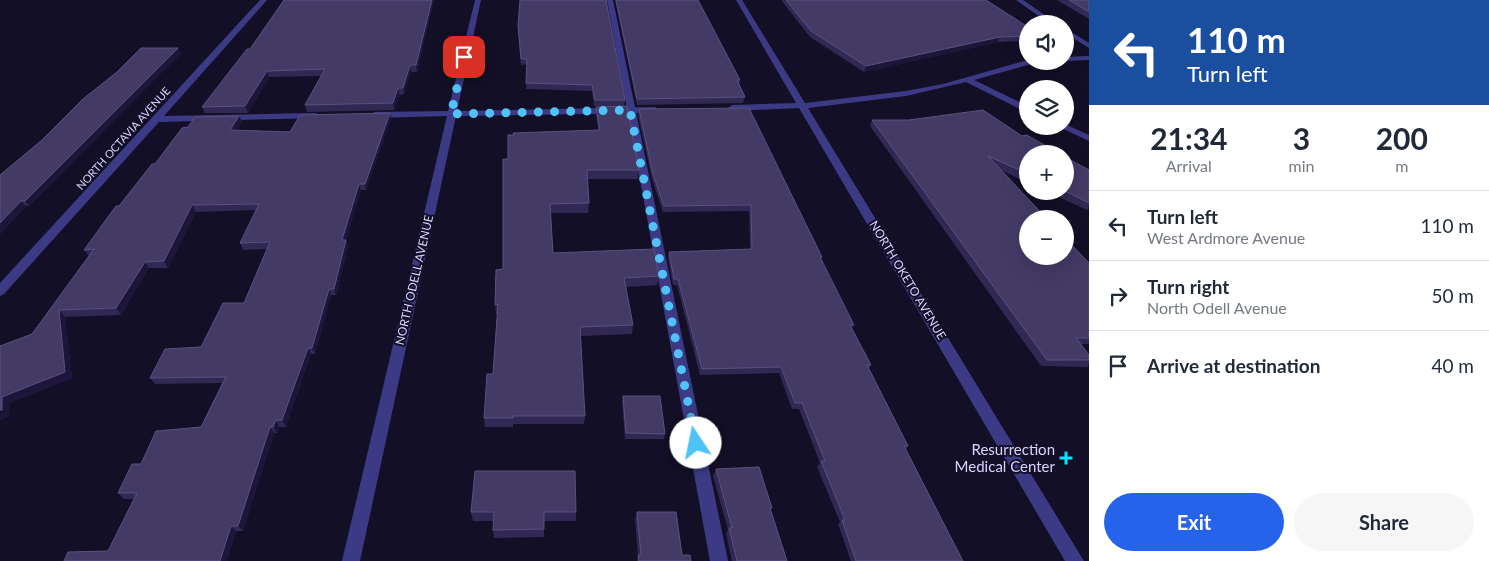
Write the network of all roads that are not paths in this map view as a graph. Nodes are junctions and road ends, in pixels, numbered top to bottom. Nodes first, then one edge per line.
1 (264, 0) edge
2 (478, 0) edge
3 (610, 0) edge
4 (739, 0) edge
5 (1019, 0) edge
6 (1042, 15) edge
7 (1074, 36) edge
8 (1089, 46) edge
9 (1089, 58) edge
10 (1074, 59) edge
11 (1019, 64) edge
12 (968, 80) junction
13 (1019, 106) edge
14 (804, 107) junction
15 (717, 108) edge
16 (669, 109) edge
17 (630, 110) junction
18 (451, 114) junction
19 (322, 116) edge
20 (362, 116) edge
21 (158, 119) junction
22 (1074, 132) edge
23 (1089, 138) edge
24 (0, 291) edge
25 (351, 561) edge
26 (719, 561) edge
27 (1075, 561) edge

1 - 21 street, NORTH OCTAVIA AVENUE
2 - 18 street, NORTH ODELL AVENUE
3 - 17 street
4 - 14 street, NORTH OKETO AVENUE
5 - 6 street
7 - 8 street
9 - 10 street
11 - 12 street
12 - 13 street
12 - 14 street
14 - 15 street
14 - 27 street, NORTH OKETO AVENUE
16 - 17 street
17 - 18 street
17 - 26 street
18 - 20 street
18 - 25 street, NORTH ODELL AVENUE
19 - 21 street
21 - 24 street, NORTH OCTAVIA AVENUE
22 - 23 street

